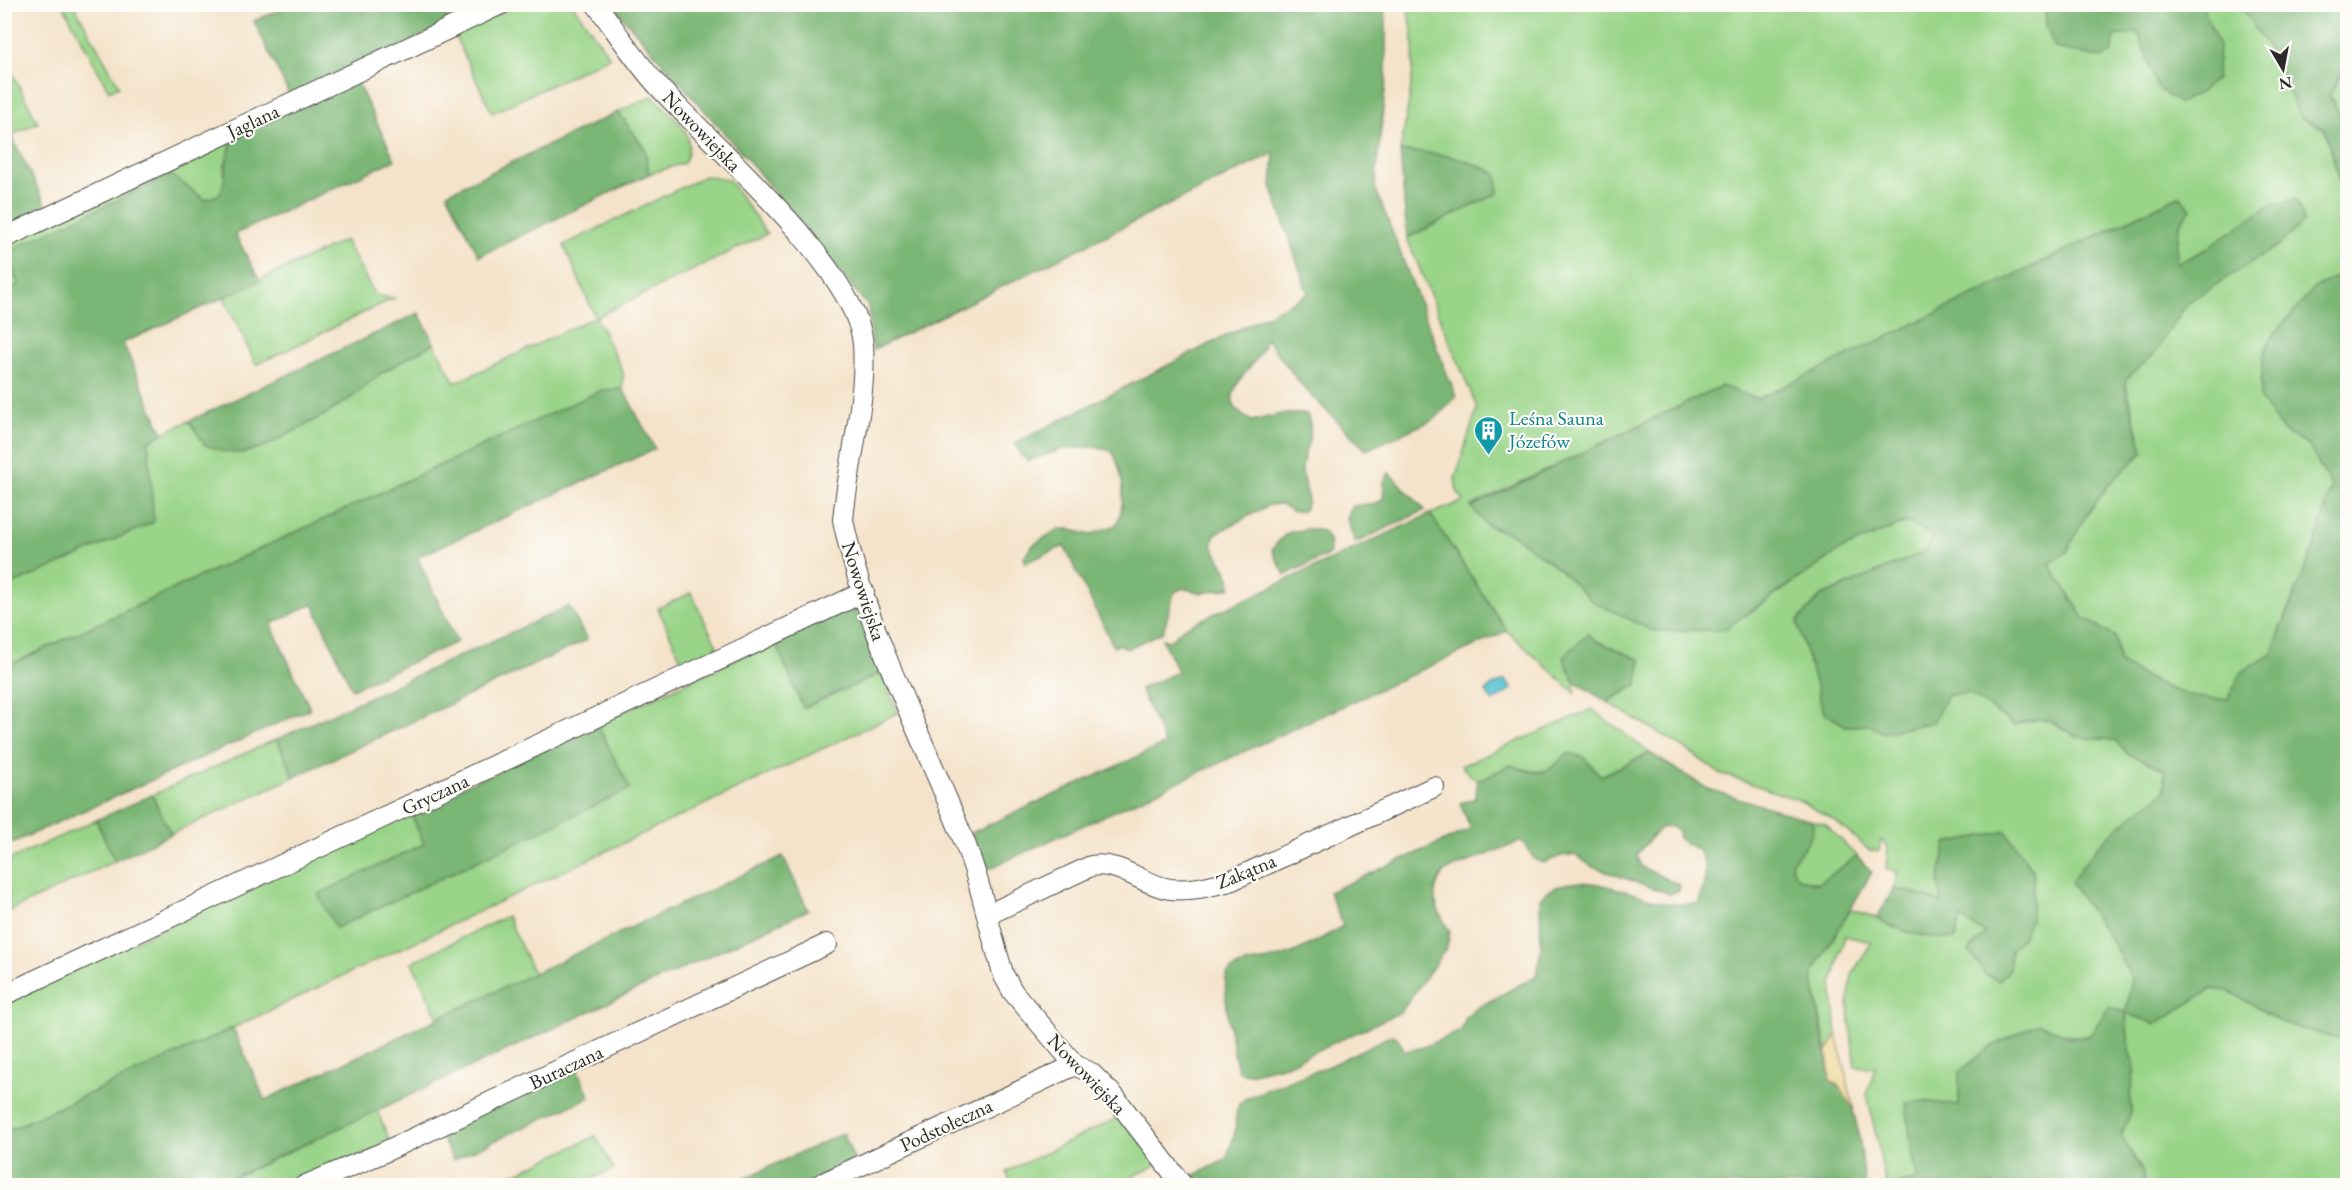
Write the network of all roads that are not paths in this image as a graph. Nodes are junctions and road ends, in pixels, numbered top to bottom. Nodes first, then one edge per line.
1 (501, 4) edge
2 (596, 4) edge
3 (4, 238) edge
4 (864, 592) junction
5 (1434, 787) dead end
6 (987, 915) junction
7 (827, 944) dead end
8 (4, 995) edge
9 (1075, 1065) junction
10 (304, 1185) edge
11 (817, 1185) edge
12 (1182, 1185) edge

1 - 3 street, Jaglana
2 - 4 street, Nowowiejska
4 - 6 street, Nowowiejska
4 - 8 street, Gryczana
5 - 6 street, Zakątna
6 - 9 street, Nowowiejska
7 - 10 street, Buraczana
9 - 11 street, Podstołeczna
9 - 12 street, Nowowiejska

